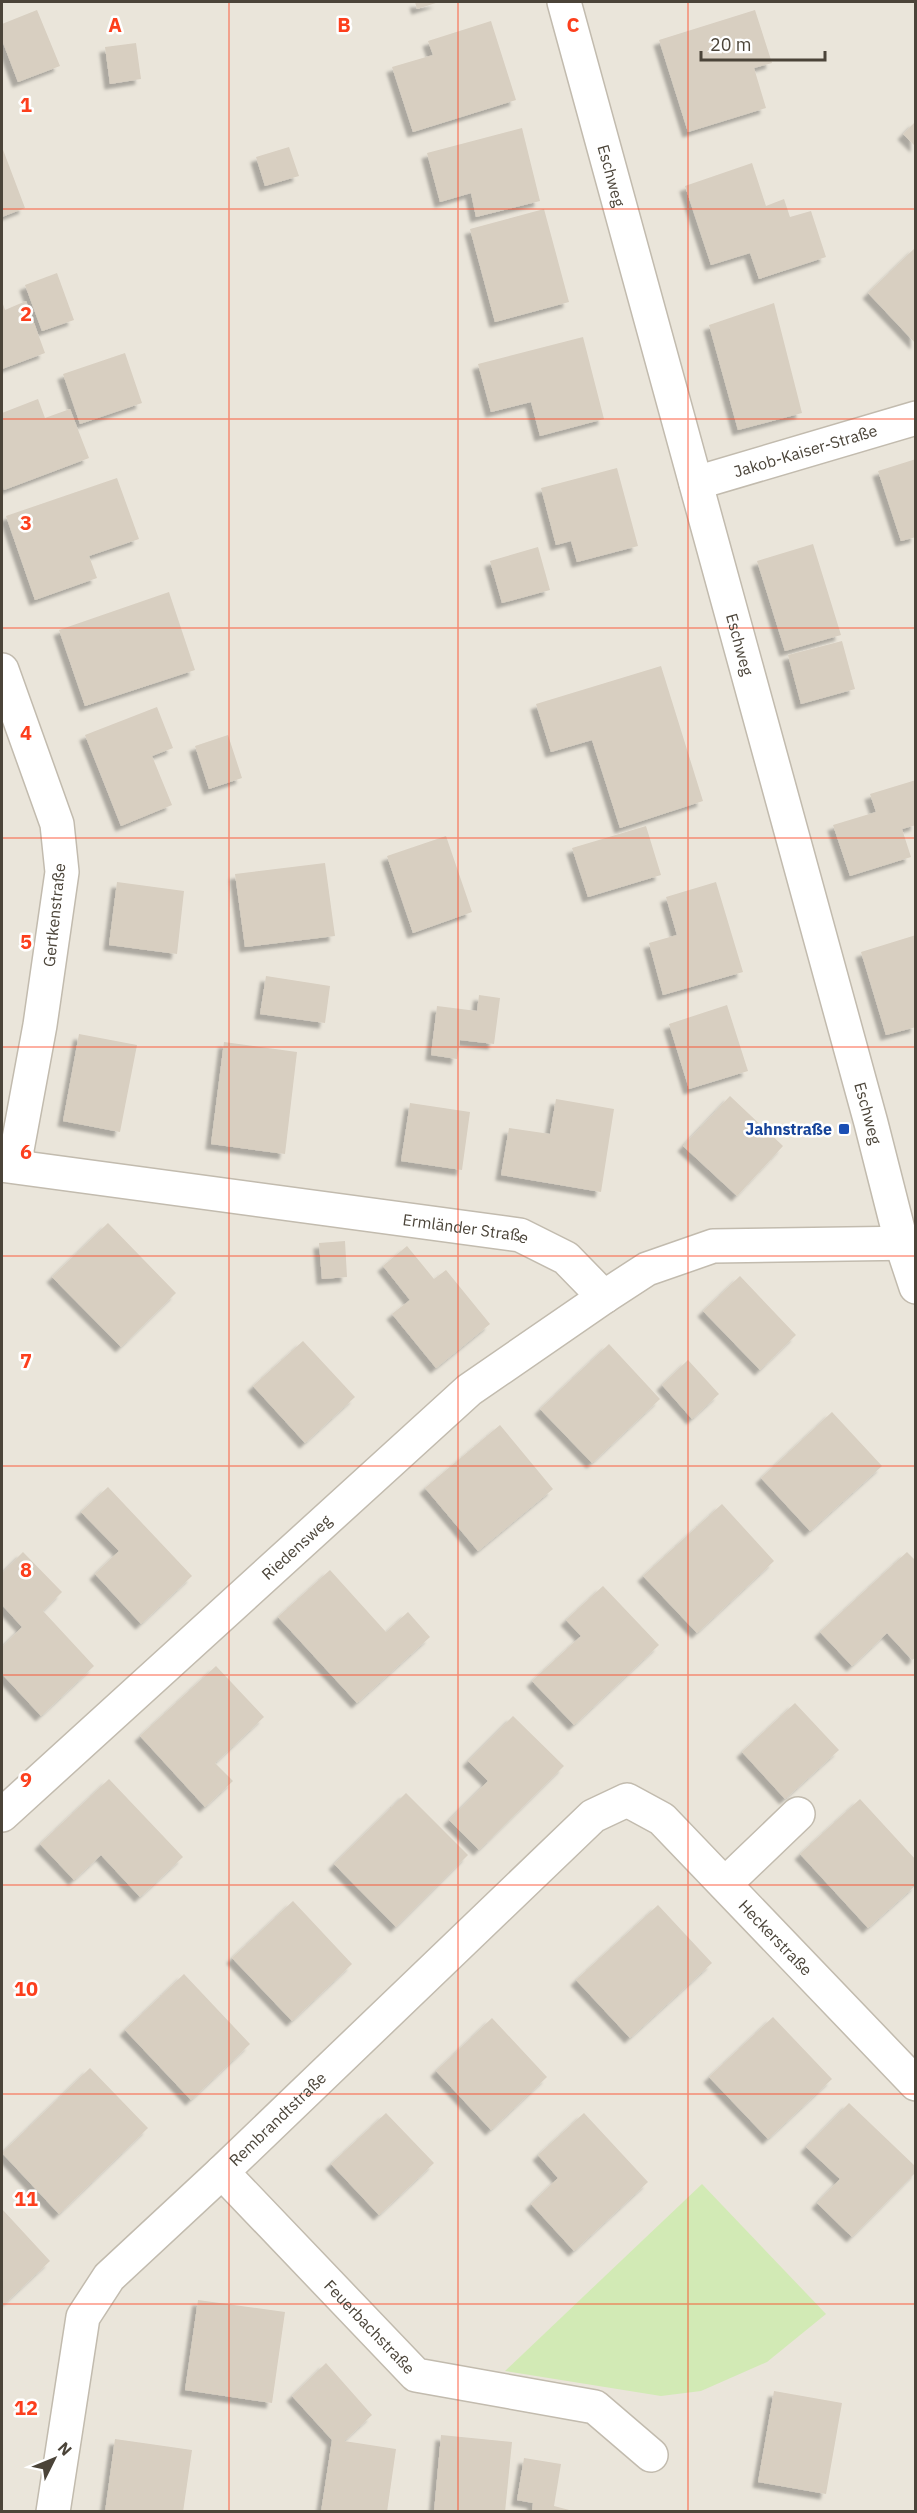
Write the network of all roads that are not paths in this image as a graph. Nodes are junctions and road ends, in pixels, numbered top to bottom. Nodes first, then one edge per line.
1 (564, 2) edge
2 (915, 418) edge
3 (696, 483) junction
4 (2, 670) edge
5 (8, 1166) edge
6 (908, 1244) edge
7 (915, 1287) edge
8 (604, 1297) junction
9 (627, 1800) joint
10 (798, 1814) dead end
11 (2, 1815) edge
12 (725, 1884) junction
13 (915, 2084) edge
14 (222, 2172) junction
15 (651, 2455) dead end
16 (53, 2511) edge

1 - 3 street, Eschweg
2 - 3 street, Jakob-Kaiser-Straße
3 - 6 street, Eschweg
4 - 5 street, Gertkenstraße
5 - 8 street, Ermländer Straße
6 - 7 street, Eschweg
6 - 8 street
8 - 11 street, Riedensweg
9 - 12 street, Heckerstraße
9 - 14 street, Rembrandtstraße
10 - 12 street
12 - 13 street, Heckerstraße
14 - 15 street, Feuerbachstraße
14 - 16 street, Rembrandtstraße

